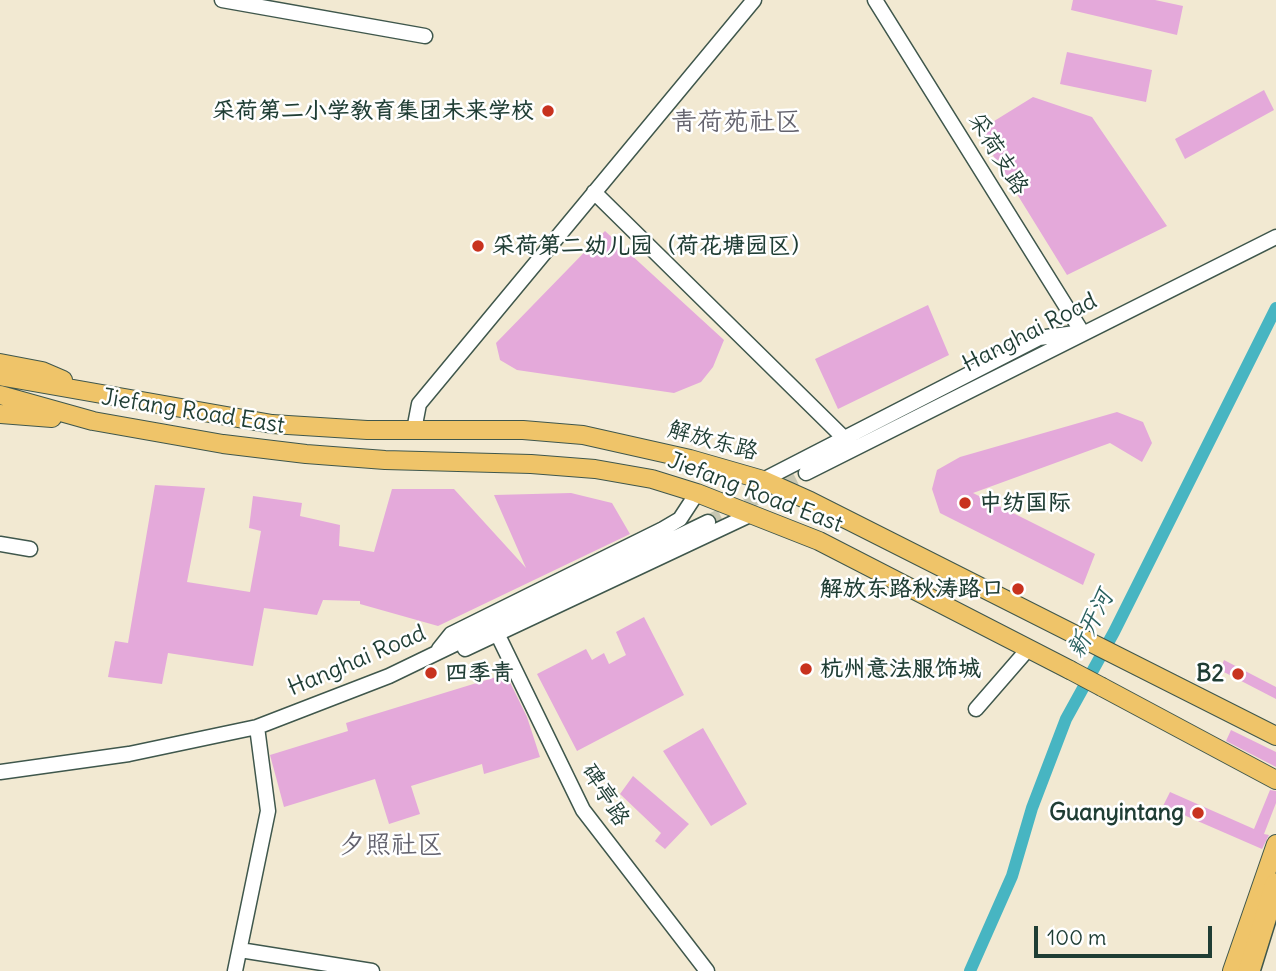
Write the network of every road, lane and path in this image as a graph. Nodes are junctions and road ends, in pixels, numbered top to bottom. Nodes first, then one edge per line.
1 (222, 0) edge
2 (754, 0) edge
3 (875, 0) edge
4 (425, 36) dead end
5 (594, 192) junction
6 (1274, 238) edge
7 (1083, 332) junction
8 (0, 362) edge
9 (0, 376) edge
10 (99, 394) junction
11 (0, 395) edge
12 (0, 414) edge
13 (93, 421) junction
14 (414, 430) junction
15 (844, 438) junction
16 (806, 472) tunnel mouth
17 (763, 480) junction
18 (697, 493) junction
19 (752, 514) junction
20 (708, 522) tunnel mouth
21 (0, 544) edge
22 (30, 549) dead end
23 (496, 630) junction
24 (1029, 648) junction
25 (436, 653) junction
26 (976, 709) dead end
27 (257, 727) junction
28 (1276, 736) edge
29 (0, 772) edge
30 (1276, 780) edge
31 (1276, 844) edge
32 (1275, 886) edge
33 (240, 950) junction
34 (235, 971) edge
35 (367, 971) edge
36 (707, 971) edge
37 (1232, 971) edge
38 (1249, 971) edge

1 - 4 street
2 - 5 street
3 - 7 street, 采荷支路
5 - 14 street
5 - 15 street
6 - 7 street, Hanghai Road
7 - 15 street
7 - 16 street, Hanghai Road
8 - 10 main road
9 - 10 main road, 解放东路
10 - 14 main road, 解放东路
11 - 13 main road, Jiefang Road East
12 - 13 main road
13 - 18 main road, Jiefang Road East
14 - 17 main road, 解放东路
15 - 17 street
17 - 28 main road, 解放东路
18 - 19 main road, Jiefang Road East
18 - 25 street
19 - 23 street
19 - 24 main road, Jiefang Road East
20 - 23 street, Hanghai Road
21 - 22 street
23 - 25 street, Hanghai Road
23 - 36 street, 碑亭路
24 - 26 street
24 - 30 main road, Jiefang Road East, bridge
25 - 27 street, Hanghai Road
27 - 29 street, Hanghai Road
27 - 33 street
31 - 37 main road
32 - 38 highway
33 - 34 street
33 - 35 street

